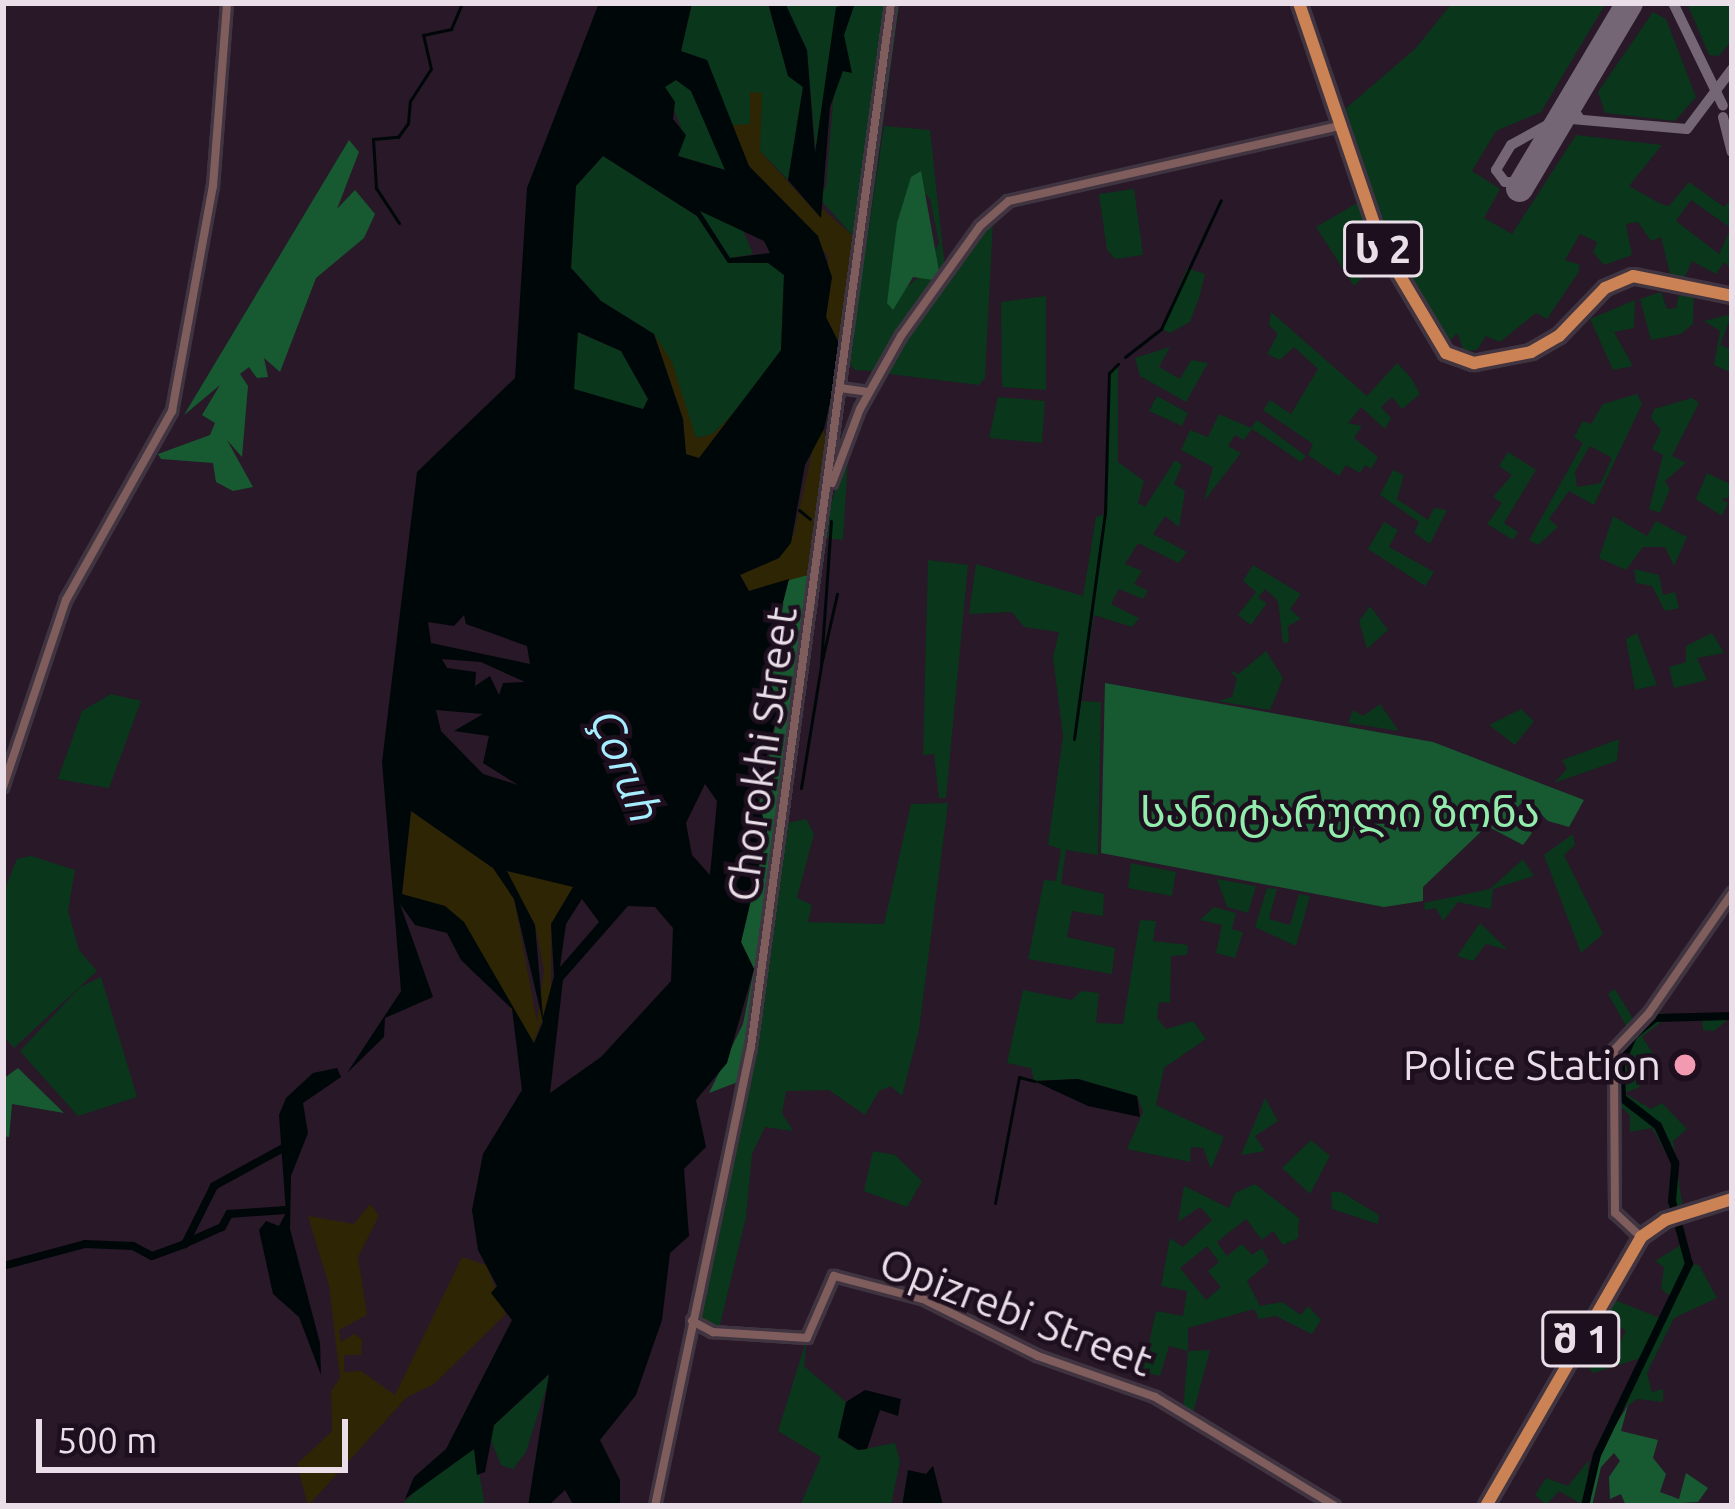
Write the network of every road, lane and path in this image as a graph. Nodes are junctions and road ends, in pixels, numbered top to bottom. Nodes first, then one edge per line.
1 (227, 3) edge
2 (891, 3) edge
3 (1299, 3) edge
4 (1340, 126) junction
5 (1732, 296) edge
6 (841, 388) junction
7 (868, 392) junction
8 (823, 520) junction
9 (3, 788) edge
10 (1732, 893) edge
11 (1732, 1199) edge
12 (1641, 1237) junction
13 (692, 1321) junction
14 (655, 1506) edge
15 (1335, 1506) edge
16 (1486, 1506) edge

1 - 9 street
2 - 6 street, Chorokhi Street
3 - 4 highway, ს 2
4 - 5 highway, ს 2
4 - 7 street
6 - 7 street
6 - 8 street, Chorokhi Street
7 - 8 street
8 - 13 street, Chorokhi Street
10 - 12 street
11 - 12 highway, შ 1
12 - 16 highway, შ 1
13 - 14 street, Chorokhi Street
13 - 15 street, Opizrebi Street

